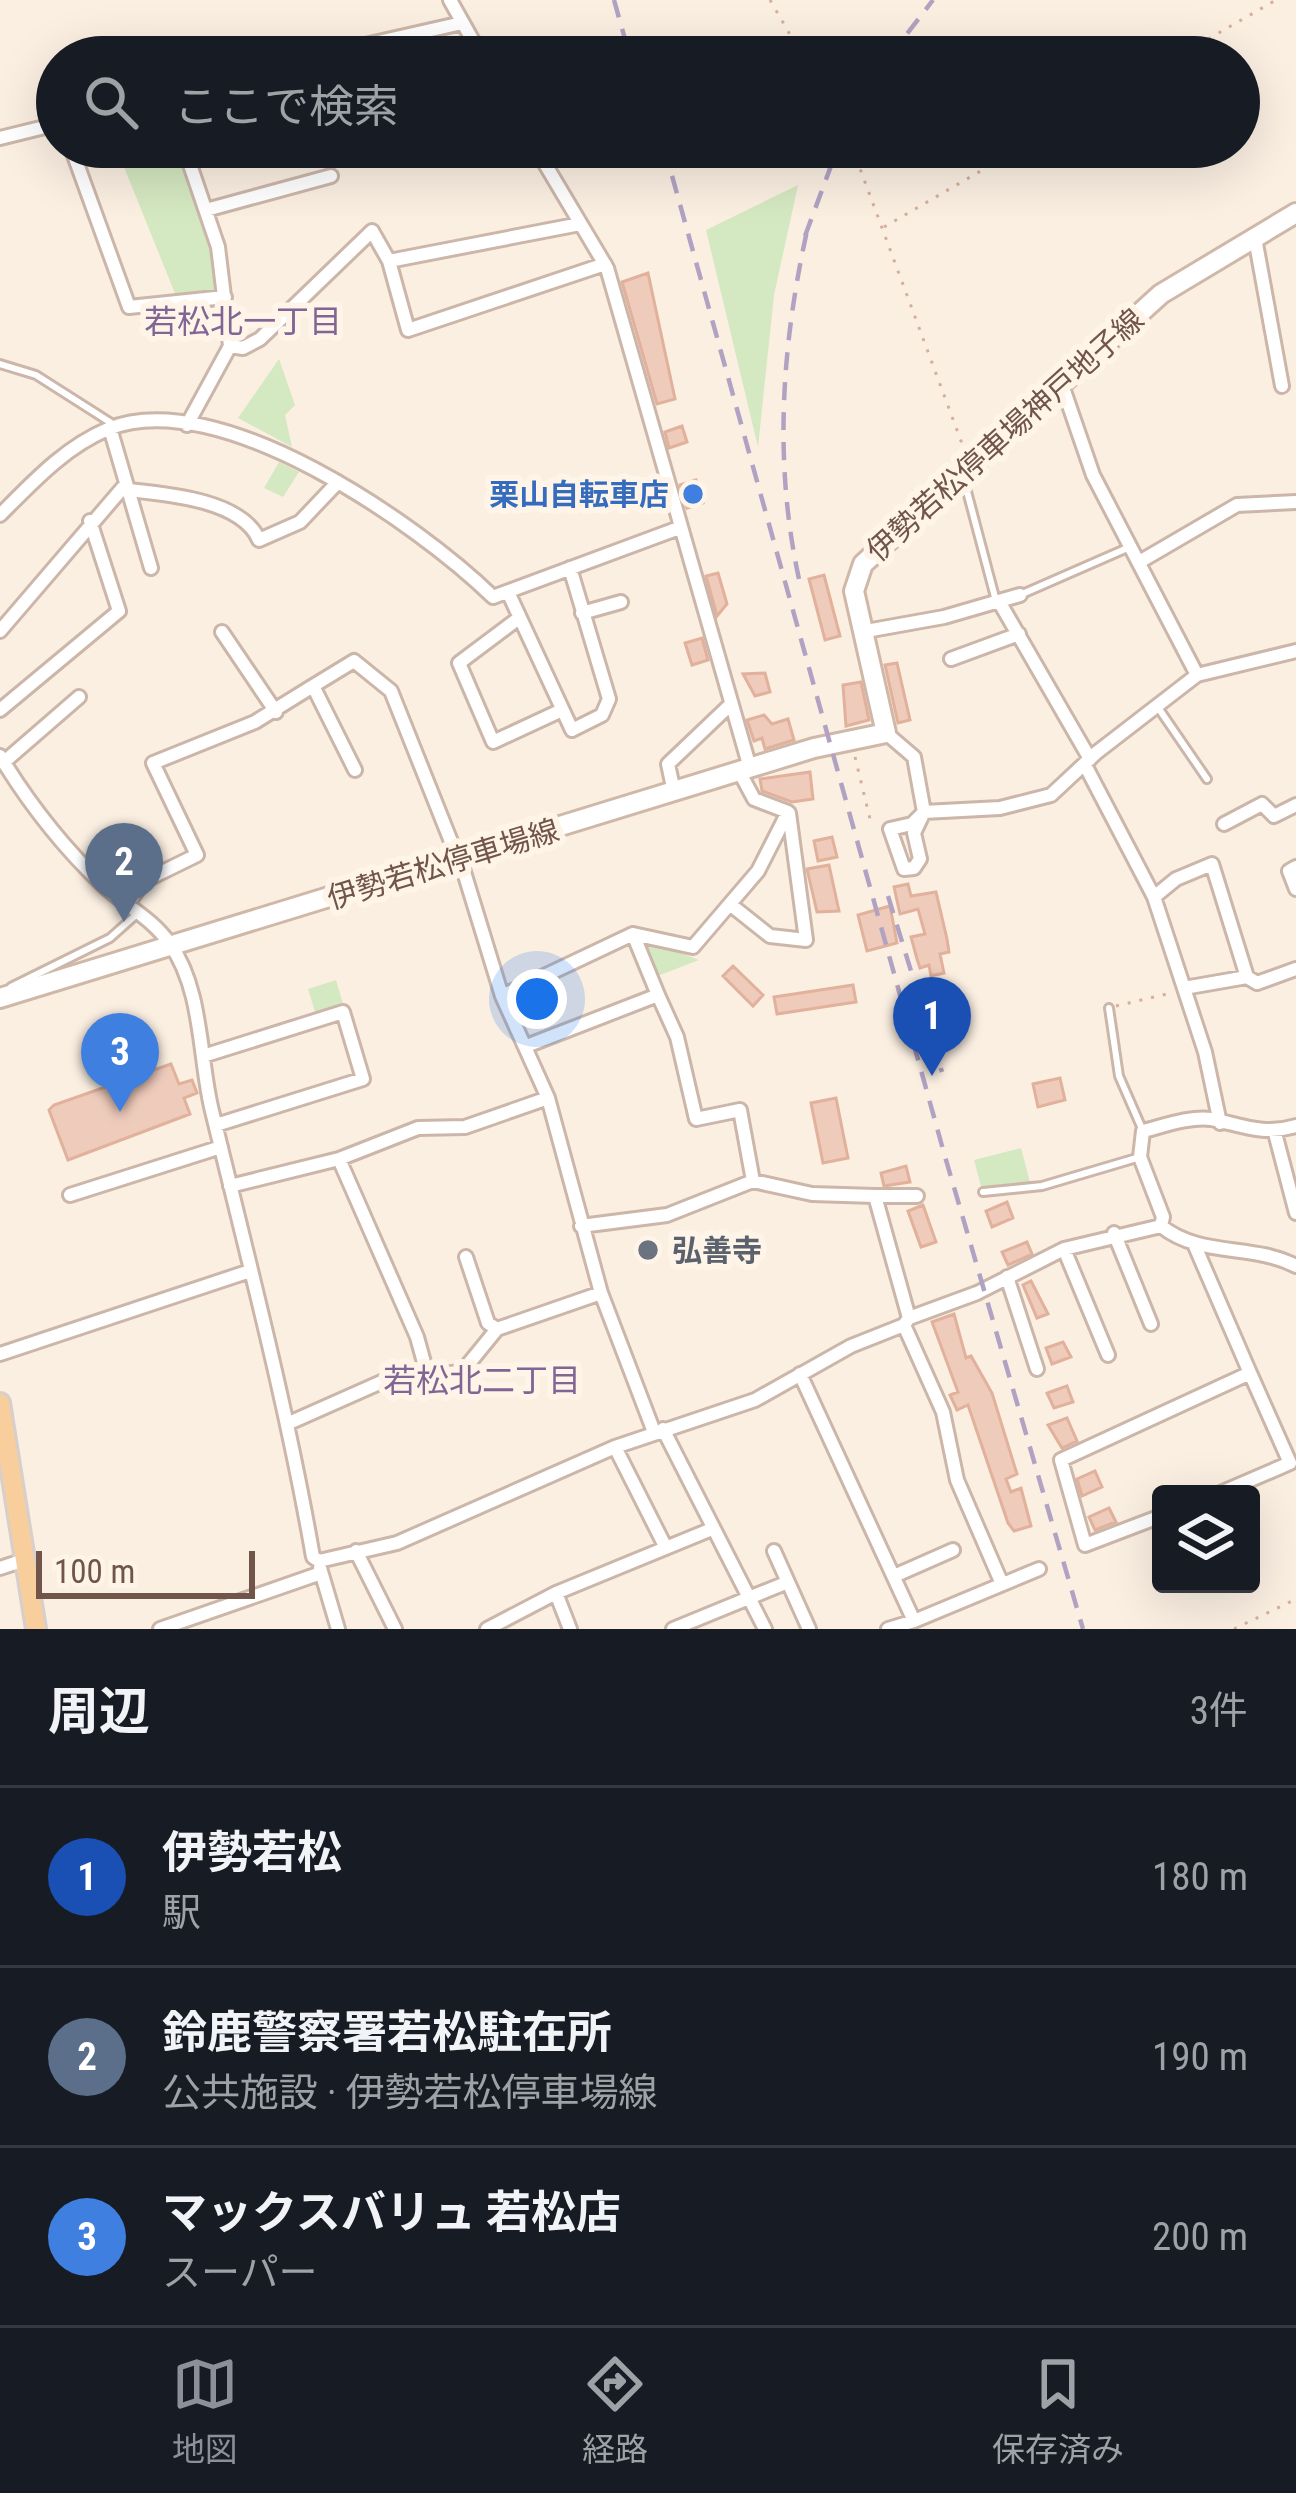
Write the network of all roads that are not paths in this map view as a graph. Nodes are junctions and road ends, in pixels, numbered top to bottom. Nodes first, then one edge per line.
1 (450, 0) edge
2 (462, 23) junction
3 (405, 36) edge
4 (470, 36) edge
5 (36, 129) edge
6 (0, 138) edge
7 (78, 168) edge
8 (191, 168) edge
9 (547, 168) edge
10 (331, 176) dead end
11 (206, 210) junction
12 (1296, 213) edge
13 (580, 224) junction
14 (1255, 238) junction
15 (389, 261) junction
16 (605, 264) junction
17 (224, 297) junction
18 (230, 346) junction
19 (0, 364) edge
20 (1061, 382) junction
21 (1282, 386) dead end
22 (187, 425) junction
23 (113, 427) junction
24 (966, 471) junction
25 (338, 482) junction
26 (127, 487) junction
27 (1296, 502) edge
28 (0, 514) edge
29 (90, 521) junction
30 (679, 528) junction
31 (1132, 547) junction
32 (1141, 561) junction
33 (151, 568) dead end
34 (570, 568) junction
35 (508, 592) junction
36 (1020, 595) joint
37 (621, 602) dead end
38 (999, 604) junction
39 (582, 613) junction
40 (519, 618) junction
41 (0, 632) edge
42 (222, 632) dead end
43 (866, 632) junction
44 (1019, 634) junction
45 (1296, 651) edge
46 (951, 659) dead end
47 (1197, 676) junction
48 (313, 686) junction
49 (79, 697) dead end
50 (730, 706) junction
51 (1159, 709) junction
52 (0, 710) edge
53 (562, 710) junction
54 (276, 712) junction
55 (886, 733) junction
56 (2, 759) edge
57 (1088, 762) junction
58 (355, 770) dead end
59 (744, 770) junction
60 (1207, 779) dead end
61 (674, 792) junction
62 (1296, 806) edge
63 (788, 812) junction
64 (925, 812) junction
65 (1224, 824) dead end
66 (459, 859) junction
67 (1296, 867) edge
68 (1296, 889) edge
69 (1154, 897) junction
70 (731, 905) junction
71 (135, 907) junction
72 (633, 934) junction
73 (172, 946) junction
74 (1296, 969) edge
75 (1247, 977) junction
76 (1185, 990) junction
77 (658, 995) junction
78 (502, 996) junction
79 (2, 998) edge
80 (1109, 1008) road end
81 (529, 1045) junction
82 (202, 1056) junction
83 (548, 1098) junction
84 (1220, 1123) junction
85 (216, 1125) junction
86 (1296, 1126) edge
87 (1143, 1131) junction
88 (1274, 1133) junction
89 (220, 1147) junction
90 (1140, 1157) junction
91 (339, 1159) junction
92 (754, 1181) junction
93 (230, 1186) junction
94 (983, 1192) dead end
95 (70, 1195) dead end
96 (875, 1196) junction
97 (917, 1196) dead end
98 (1296, 1213) edge
99 (581, 1226) junction
100 (1161, 1226) junction
101 (1114, 1234) junction
102 (1195, 1246) junction
103 (1064, 1249) junction
104 (466, 1257) dead end
105 (1296, 1266) edge
106 (250, 1270) junction
107 (1007, 1277) junction
108 (601, 1293) junction
109 (906, 1321) junction
110 (1151, 1324) dead end
111 (497, 1329) junction
112 (0, 1354) edge
113 (1108, 1355) dead end
114 (1037, 1369) dead end
115 (1250, 1373) junction
116 (800, 1374) junction
117 (428, 1377) junction
118 (0, 1403) edge
119 (289, 1423) junction
120 (658, 1430) junction
121 (615, 1447) junction
122 (1293, 1461) edge
123 (1238, 1485) edge
124 (1152, 1519) edge
125 (712, 1529) junction
126 (666, 1548) junction
127 (953, 1550) dead end
128 (356, 1551) junction
129 (774, 1551) dead end
130 (28, 1559) junction
131 (320, 1567) junction
132 (0, 1568) edge
133 (1040, 1569) dead end
134 (894, 1576) junction
135 (788, 1582) junction
136 (1001, 1584) junction
137 (556, 1593) junction
138 (746, 1599) junction
139 (914, 1621) junction
140 (36, 1629) edge
141 (160, 1629) edge
142 (338, 1629) edge
143 (395, 1629) edge
144 (487, 1629) edge
145 (570, 1629) edge
146 (674, 1629) edge
147 (765, 1629) edge
148 (808, 1629) edge
149 (889, 1629) edge

1 - 2 street
2 - 3 street
2 - 4 street
5 - 6 street
7 - 17 street
8 - 11 street
9 - 13 street
10 - 11 street
11 - 17 street
12 - 14 main road, 伊勢若松停車場神戸地子線
13 - 15 street
13 - 16 street
14 - 20 main road, 伊勢若松停車場神戸地子線
14 - 21 street
15 - 16 street
15 - 18 street
16 - 30 street
17 - 18 street
18 - 22 street
19 - 23 lane
20 - 24 main road, 伊勢若松停車場神戸地子線
20 - 31 street
22 - 23 street
22 - 25 street
23 - 26 street
23 - 28 street
24 - 38 lane
24 - 43 main road, 伊勢若松停車場神戸地子線
25 - 26 street
25 - 35 street
26 - 29 street
26 - 33 street
27 - 32 street
29 - 41 street
29 - 52 street
30 - 34 street
30 - 50 street
31 - 32 street
31 - 36 lane
32 - 47 street
34 - 35 street
34 - 39 street
35 - 40 street
36 - 38 street
37 - 39 street
38 - 43 street
38 - 44 street
39 - 53 street
40 - 53 street
40 - 53 street
42 - 54 street
43 - 55 main road, 伊勢若松停車場神戸地子線
44 - 46 street
44 - 57 street
45 - 47 street
47 - 51 street
48 - 54 street
48 - 58 street
48 - 66 street
49 - 56 street
50 - 59 street
50 - 61 street
51 - 57 street
51 - 60 lane
54 - 71 street
55 - 59 main road, 伊勢若松停車場線
55 - 64 street
56 - 71 street
57 - 64 street
57 - 69 street
59 - 61 main road, 伊勢若松停車場線
59 - 63 street
61 - 66 main road, 伊勢若松停車場線
62 - 65 street
63 - 70 street
63 - 70 street
64 - 64 street
66 - 73 main road, 伊勢若松停車場線
66 - 78 street
67 - 68 street
69 - 75 street
69 - 76 street
70 - 72 street
71 - 73 street
71 - 79 lane
72 - 77 street
72 - 78 street
73 - 79 main road, 伊勢若松停車場線
73 - 82 street
74 - 75 street
75 - 76 street
76 - 84 street
77 - 81 street
77 - 92 street
78 - 81 street
80 - 87 lane
81 - 83 street
82 - 85 street
82 - 85 street
83 - 91 street
83 - 99 street
84 - 87 street
84 - 88 street
85 - 89 street
86 - 88 street
87 - 90 street
88 - 98 street
89 - 93 street
89 - 95 street
90 - 94 lane
90 - 100 street
91 - 93 street
91 - 117 street
92 - 96 street
92 - 99 street
93 - 106 street
96 - 97 street
96 - 109 street
99 - 108 street
100 - 101 street
100 - 102 street
101 - 103 street
101 - 110 street
102 - 105 street
102 - 115 street
103 - 107 street
103 - 113 street
104 - 111 street
106 - 112 street
106 - 119 street
107 - 109 street
107 - 114 street
108 - 111 street
108 - 120 street
109 - 116 street
109 - 136 street
111 - 117 street
115 - 122 street
115 - 124 street
116 - 120 street
116 - 134 street
117 - 119 street
118 - 130 main road
119 - 131 street
120 - 121 street
120 - 125 street
121 - 126 street
121 - 128 street
122 - 123 street
125 - 126 street
125 - 138 street
126 - 137 street
127 - 134 street
128 - 131 street
128 - 143 street
129 - 135 street
130 - 132 street
130 - 140 main road
131 - 141 street
131 - 142 street
133 - 136 street
134 - 139 street
135 - 138 street
135 - 148 street
136 - 139 street
137 - 144 street
137 - 145 street
138 - 146 street
138 - 147 street
139 - 149 street

